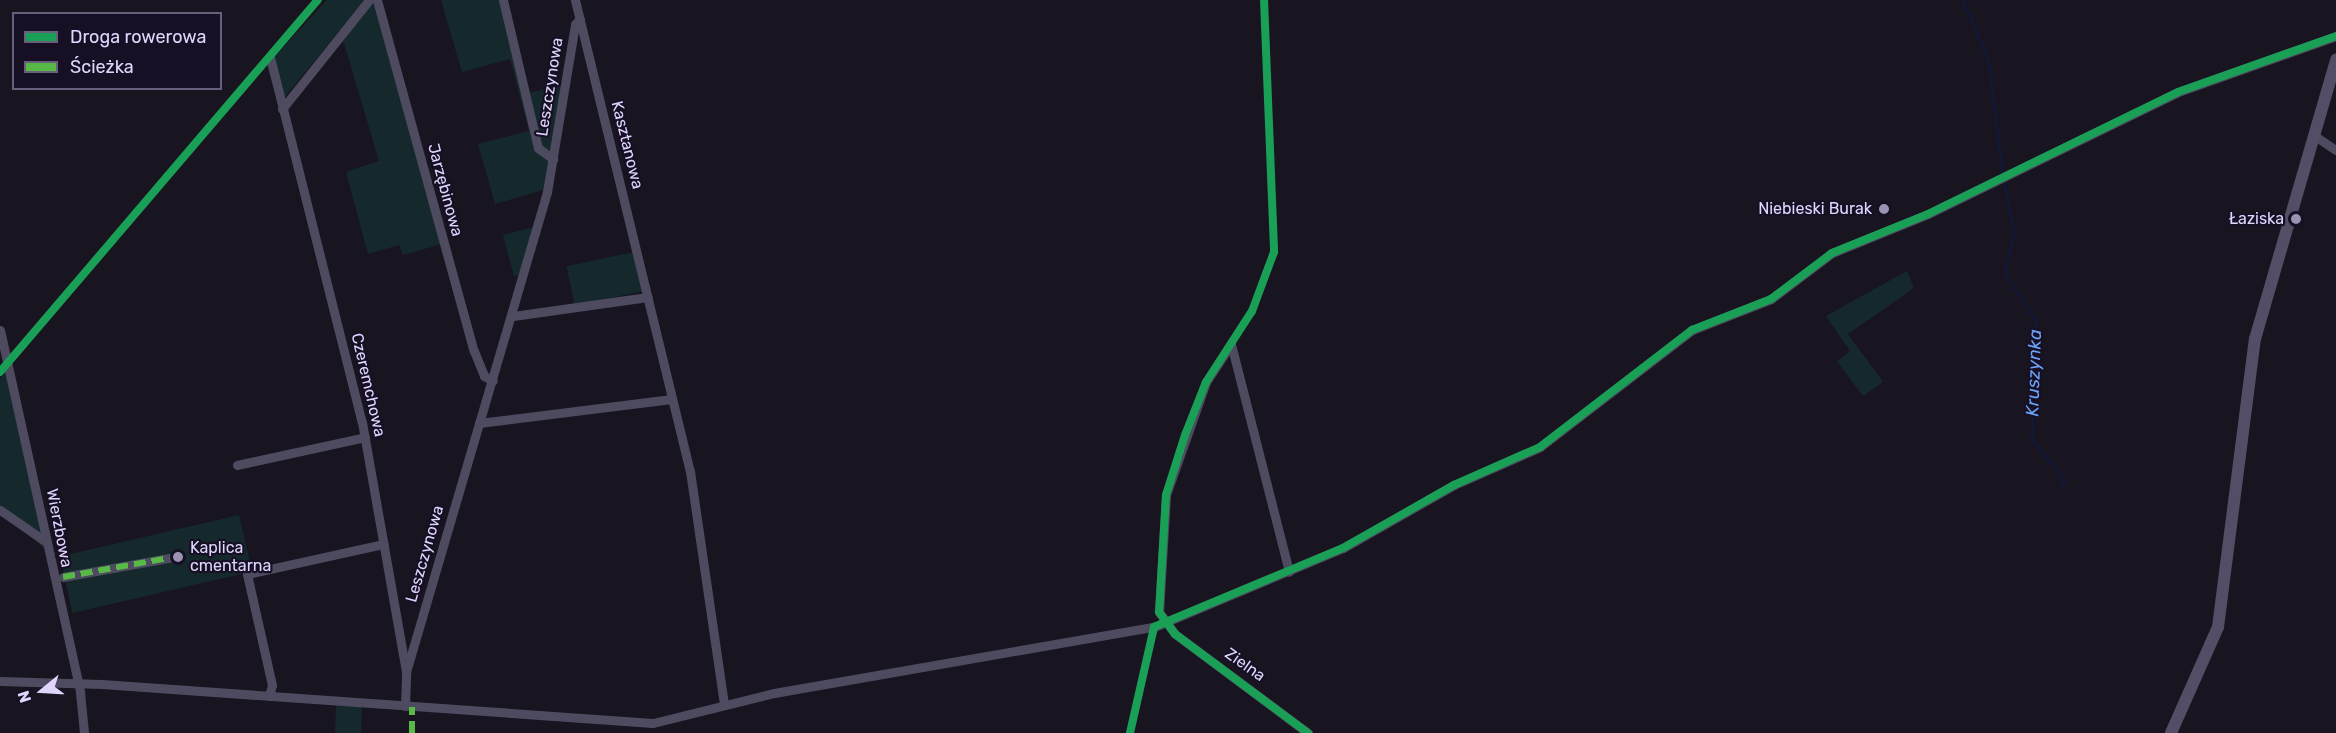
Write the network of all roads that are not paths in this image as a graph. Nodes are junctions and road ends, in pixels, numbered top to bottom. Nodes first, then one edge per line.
1 (369, 0) edge
2 (377, 0) edge
3 (502, 0) edge
4 (575, 0) edge
5 (580, 19) junction
6 (2336, 36) edge
7 (270, 57) dead end
8 (2336, 60) edge
9 (282, 109) junction
10 (2315, 136) junction
11 (2336, 150) edge
12 (553, 159) junction
13 (648, 297) junction
14 (513, 316) junction
15 (0, 330) edge
16 (494, 381) junction
17 (672, 399) junction
18 (479, 423) junction
19 (365, 437) junction
20 (237, 465) dead end
21 (0, 510) edge
22 (45, 541) junction
23 (384, 543) junction
24 (169, 558) dead end
25 (1289, 572) junction
26 (63, 577) dead end
27 (1163, 623) junction
28 (406, 672) junction
29 (0, 681) edge
30 (78, 682) junction
31 (269, 696) junction
32 (724, 705) junction
33 (405, 706) junction
34 (84, 733) edge
35 (1308, 733) edge
36 (2171, 733) edge

1 - 9 street
2 - 16 street, Jarzębinowa
3 - 12 street
4 - 5 street, Kasztanowa
5 - 12 street, Leszczynowa
5 - 13 street, Kasztanowa
6 - 25 street
7 - 9 street, Czeremchowa
8 - 10 main road
9 - 19 street, Czeremchowa
10 - 11 street
10 - 36 main road
12 - 14 street, Leszczynowa
13 - 14 street
13 - 17 street, Kasztanowa
14 - 16 street, Leszczynowa
15 - 22 street, Wierzbowa
16 - 18 street, Leszczynowa
17 - 18 street
17 - 32 street, Kasztanowa
18 - 28 street, Leszczynowa
19 - 20 street
19 - 23 street, Czeremchowa
21 - 22 street
22 - 30 street, Wierzbowa
23 - 28 street, Czeremchowa
23 - 31 street
24 - 26 street
25 - 27 street
25 - 27 street
27 - 32 street
27 - 35 street, Zielna
28 - 33 street, Leszczynowa
29 - 30 street
30 - 31 street
30 - 34 street, Wierzbowa
31 - 33 street
32 - 33 street

